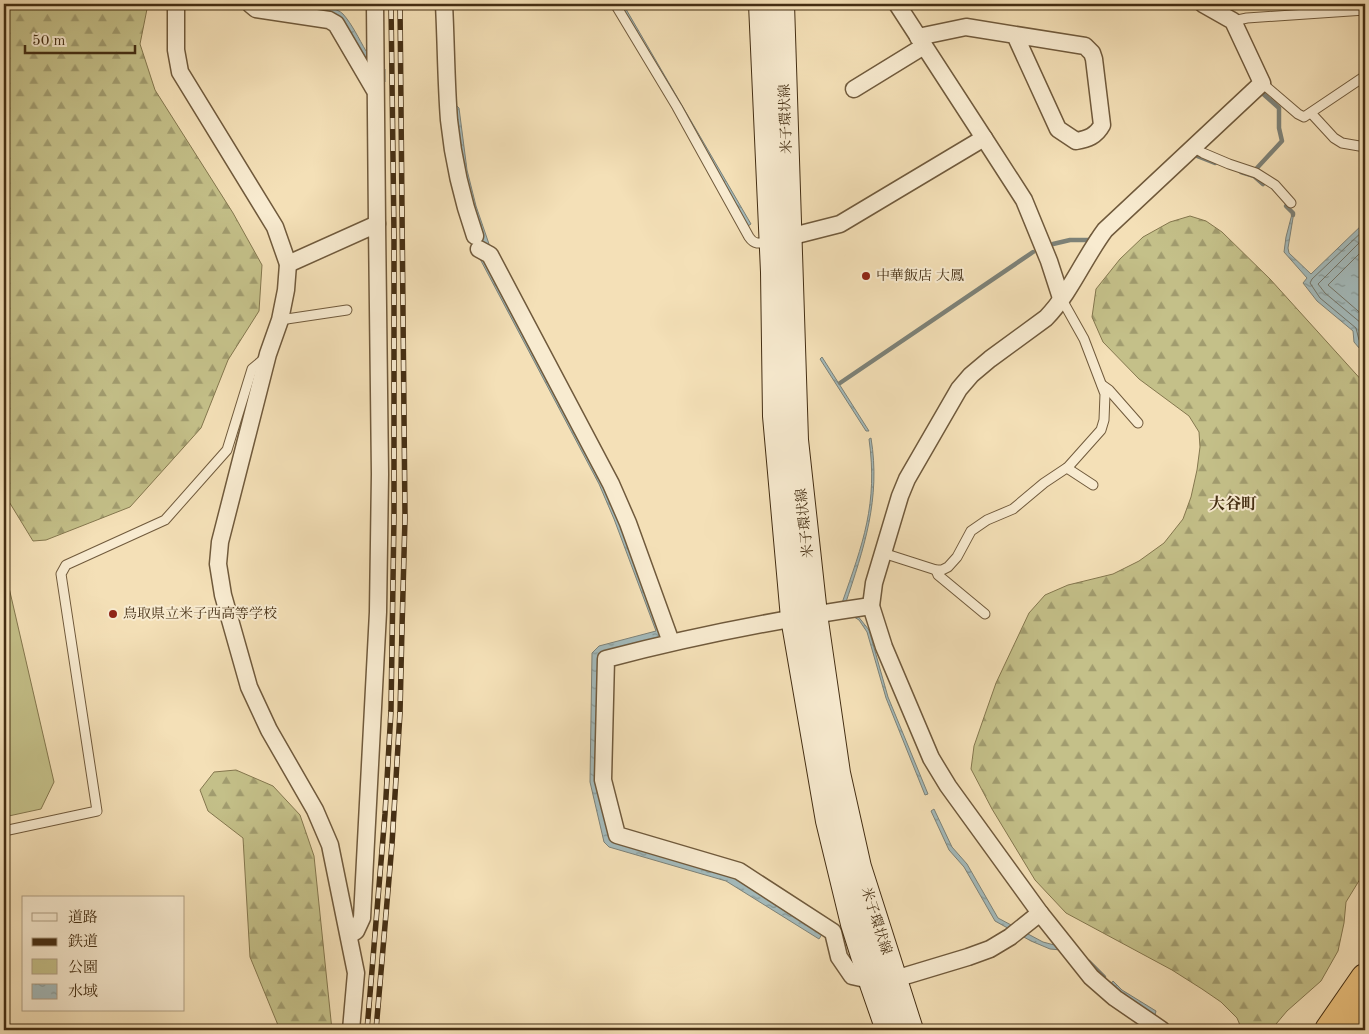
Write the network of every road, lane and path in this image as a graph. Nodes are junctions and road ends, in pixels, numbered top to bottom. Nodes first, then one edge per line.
1 (176, 4) edge
2 (250, 4) edge
3 (375, 4) edge
4 (444, 4) edge
5 (615, 4) edge
6 (761, 4) edge
7 (782, 4) edge
8 (897, 4) edge
9 (1203, 4) edge
10 (1365, 10) edge
11 (1233, 21) junction
12 (1015, 35) junction
13 (921, 41) junction
14 (1365, 76) edge
15 (1262, 83) junction
16 (854, 89) dead end
17 (375, 91) junction
18 (1311, 113) junction
19 (984, 138) junction
20 (1193, 147) junction
21 (1365, 147) edge
22 (1291, 203) dead end
23 (378, 224) junction
24 (781, 239) junction
25 (288, 264) junction
26 (1061, 298) junction
27 (347, 310) dead end
28 (280, 320) junction
29 (268, 354) junction
30 (1101, 385) junction
31 (1138, 423) dead end
32 (1067, 468) junction
33 (1093, 485) dead end
34 (883, 553) junction
35 (936, 570) junction
36 (871, 606) junction
37 (985, 614) dead end
38 (804, 616) junction
39 (671, 642) junction
40 (4, 831) edge
41 (1040, 913) junction
42 (349, 935) junction
43 (894, 978) junction
44 (1365, 978) edge
45 (870, 980) junction
46 (1365, 1007) edge
47 (1365, 1023) edge
48 (351, 1030) edge
49 (888, 1030) edge
50 (911, 1030) edge
51 (1162, 1030) edge
52 (1329, 1030) edge
53 (1350, 1030) edge
54 (1361, 1030) edge

1 - 25 street
2 - 17 street
3 - 17 street
4 - 39 street
5 - 24 lane
6 - 24 main road, 米子環状線
7 - 24 main road, 米子環状線
8 - 13 street
9 - 11 street
10 - 11 lane
11 - 15 street
12 - 12 street
12 - 13 street
13 - 16 street
13 - 19 street
14 - 18 lane
15 - 18 lane
15 - 20 street
17 - 23 street
18 - 21 lane
19 - 24 street
19 - 26 street
20 - 22 lane
20 - 26 street
23 - 25 street
23 - 42 street
24 - 38 main road, 米子環状線
25 - 28 street
26 - 30 lane
26 - 34 street
27 - 28 lane
28 - 29 street
29 - 40 lane
29 - 42 street
30 - 31 lane
30 - 32 lane
32 - 33 lane
32 - 35 lane
34 - 35 lane
34 - 36 street
35 - 37 lane
36 - 38 street
36 - 41 street
38 - 39 street
38 - 43 main road, 米子環状線
38 - 45 main road, 米子環状線
39 - 45 street
41 - 43 street
41 - 51 street
42 - 48 street
43 - 45 street
43 - 50 main road, 米子環状線
44 - 52 highway
45 - 49 main road, 米子環状線
46 - 53 highway
47 - 54 highway

